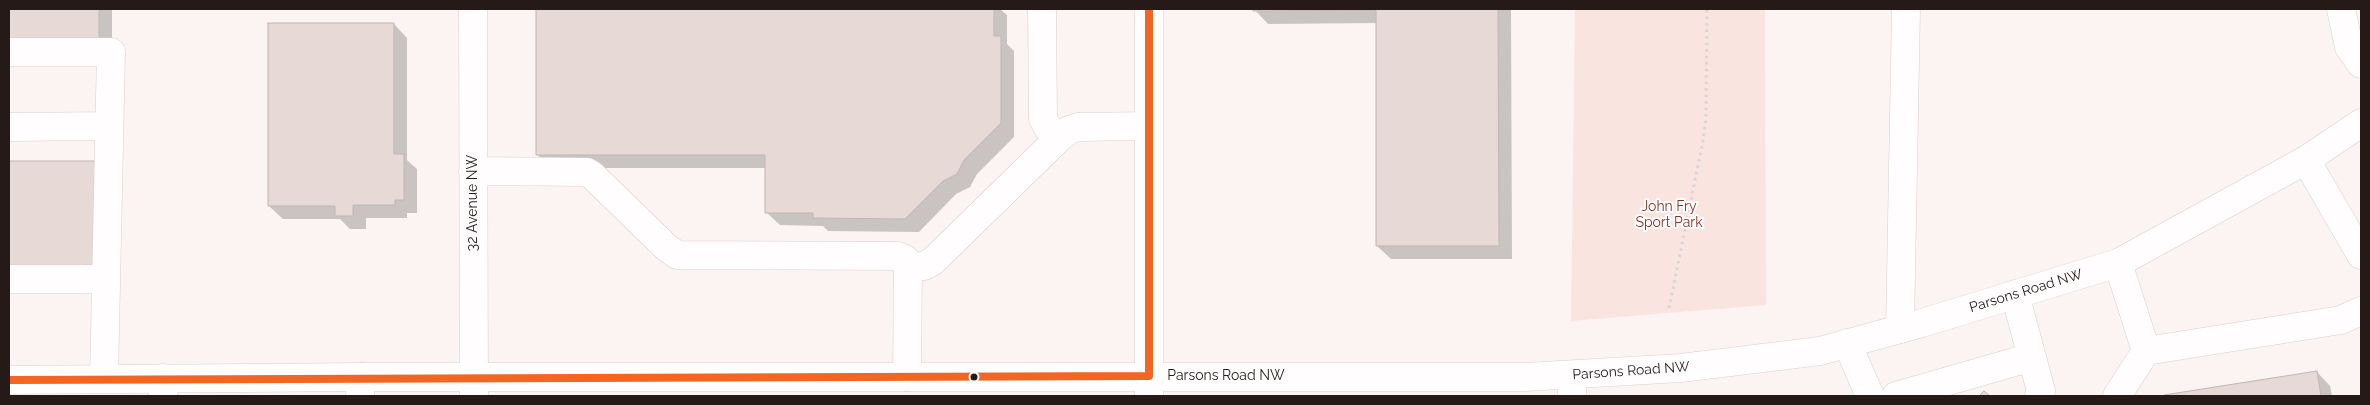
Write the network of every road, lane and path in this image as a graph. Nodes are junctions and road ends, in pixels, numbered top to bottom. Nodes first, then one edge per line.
1 (473, 9) edge
2 (1042, 9) edge
3 (1149, 9) edge
4 (1707, 9) edge
5 (1906, 9) edge
6 (2341, 9) edge
7 (9, 52) edge
8 (2361, 64) edge
9 (2361, 123) edge
10 (109, 126) junction
11 (1149, 126) junction
12 (9, 127) edge
13 (1058, 138) junction
14 (2306, 160) junction
15 (473, 171) junction
16 (2361, 255) edge
17 (2118, 263) junction
18 (908, 267) junction
19 (9, 279) edge
20 (106, 279) junction
21 (2015, 294) junction
22 (1669, 308) dead end
23 (2361, 311) edge
24 (1900, 329) junction
25 (1847, 344) junction
26 (2146, 351) junction
27 (2032, 357) junction
28 (907, 377) junction
29 (104, 379) junction
30 (9, 380) edge
31 (1149, 386) edge
32 (1572, 386) edge
33 (163, 387) edge
34 (361, 387) edge
35 (474, 387) edge
36 (41, 388) edge
37 (1870, 396) edge
38 (1896, 396) edge
39 (2039, 396) edge
40 (2117, 396) edge

1 - 15 main road, 32 Avenue NW
2 - 13 main road
3 - 11 main road
4 - 22 path
5 - 24 main road
6 - 8 main road
7 - 10 main road
9 - 14 main road, Parsons Road NW
10 - 12 main road
10 - 20 main road
11 - 13 main road
11 - 31 main road
13 - 18 main road
14 - 16 main road
14 - 17 main road, Parsons Road NW
15 - 18 main road
15 - 35 main road, 32 Avenue NW
17 - 21 main road, Parsons Road NW
17 - 26 main road
18 - 28 main road
19 - 20 main road
20 - 29 main road
21 - 24 main road, Parsons Road NW
21 - 27 main road
23 - 26 main road
24 - 25 main road, Parsons Road NW
25 - 32 main road, Parsons Road NW
25 - 37 main road
26 - 40 main road
27 - 38 main road
27 - 39 main road
28 - 31 main road, Parsons Road NW
28 - 35 main road, Parsons Road NW
29 - 33 main road, Parsons Road NW
29 - 36 main road, Parsons Road NW
30 - 36 main road, Parsons Road NW
31 - 32 main road, Parsons Road NW
33 - 34 main road, Parsons Road NW
34 - 35 main road, Parsons Road NW

